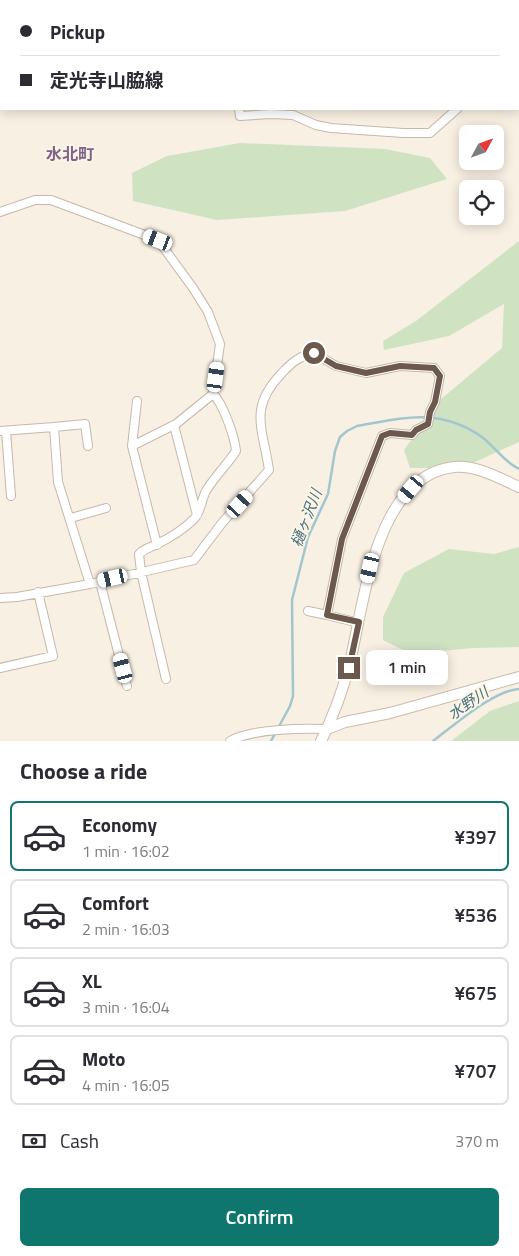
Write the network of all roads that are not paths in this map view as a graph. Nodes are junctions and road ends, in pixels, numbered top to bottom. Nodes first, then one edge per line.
1 (239, 110) edge
2 (456, 110) edge
3 (0, 212) edge
4 (213, 394) junction
5 (137, 401) dead end
6 (174, 425) junction
7 (54, 427) junction
8 (3, 431) edge
9 (88, 446) dead end
10 (132, 446) junction
11 (10, 477) junction
12 (0, 478) edge
13 (519, 487) edge
14 (11, 496) dead end
15 (106, 508) dead end
16 (197, 515) junction
17 (70, 518) junction
18 (157, 545) junction
19 (141, 572) junction
20 (100, 582) junction
21 (90, 584) junction
22 (38, 592) junction
23 (0, 598) edge
24 (308, 611) dead end
25 (327, 615) junction
26 (359, 622) junction
27 (0, 668) edge
28 (519, 677) edge
29 (166, 679) dead end
30 (127, 686) dead end
31 (327, 729) junction
32 (230, 741) edge
33 (321, 741) edge

1 - 2 street
3 - 4 street
4 - 6 street
4 - 16 street
5 - 10 street
6 - 10 street
6 - 16 street
7 - 8 street
7 - 9 street
7 - 17 street
8 - 11 street
10 - 18 street
11 - 12 street
11 - 14 street
13 - 26 main road
15 - 17 street
16 - 18 street
17 - 21 street
18 - 19 street
19 - 20 street
19 - 25 street
19 - 29 street
20 - 21 street
20 - 30 street
21 - 22 street
22 - 23 street
22 - 27 street
24 - 25 street
25 - 26 street
26 - 31 main road
28 - 31 main road
31 - 32 street
31 - 33 main road

